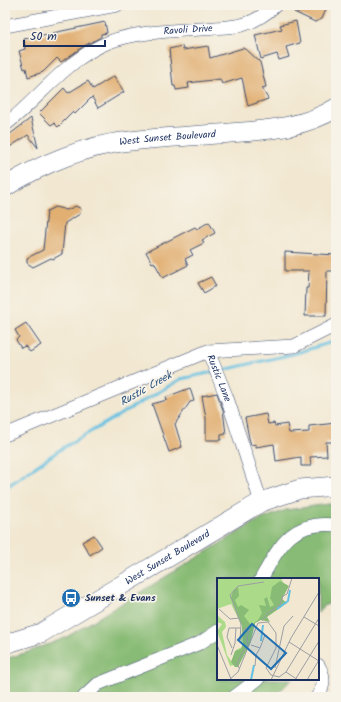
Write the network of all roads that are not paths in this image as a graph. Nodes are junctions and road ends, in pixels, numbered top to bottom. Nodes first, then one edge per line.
1 (117, 5) edge
2 (276, 5) edge
3 (5, 26) edge
4 (336, 108) edge
5 (5, 125) edge
6 (5, 187) edge
7 (336, 325) edge
8 (208, 350) junction
9 (5, 435) edge
10 (336, 486) edge
11 (261, 502) junction
12 (336, 525) edge
13 (262, 578) edge
14 (217, 632) edge
15 (5, 644) edge
16 (319, 666) edge
17 (257, 680) edge
18 (84, 697) edge
19 (234, 697) edge
20 (317, 697) edge

1 - 3 street
2 - 5 street, Ravoli Drive
4 - 6 main road, West Sunset Boulevard
7 - 8 street
8 - 9 street, Rustic Lane
8 - 11 street, Rustic Lane
10 - 11 main road, West Sunset Boulevard
11 - 15 main road, West Sunset Boulevard
12 - 13 street
14 - 18 street
16 - 20 street
17 - 19 street

